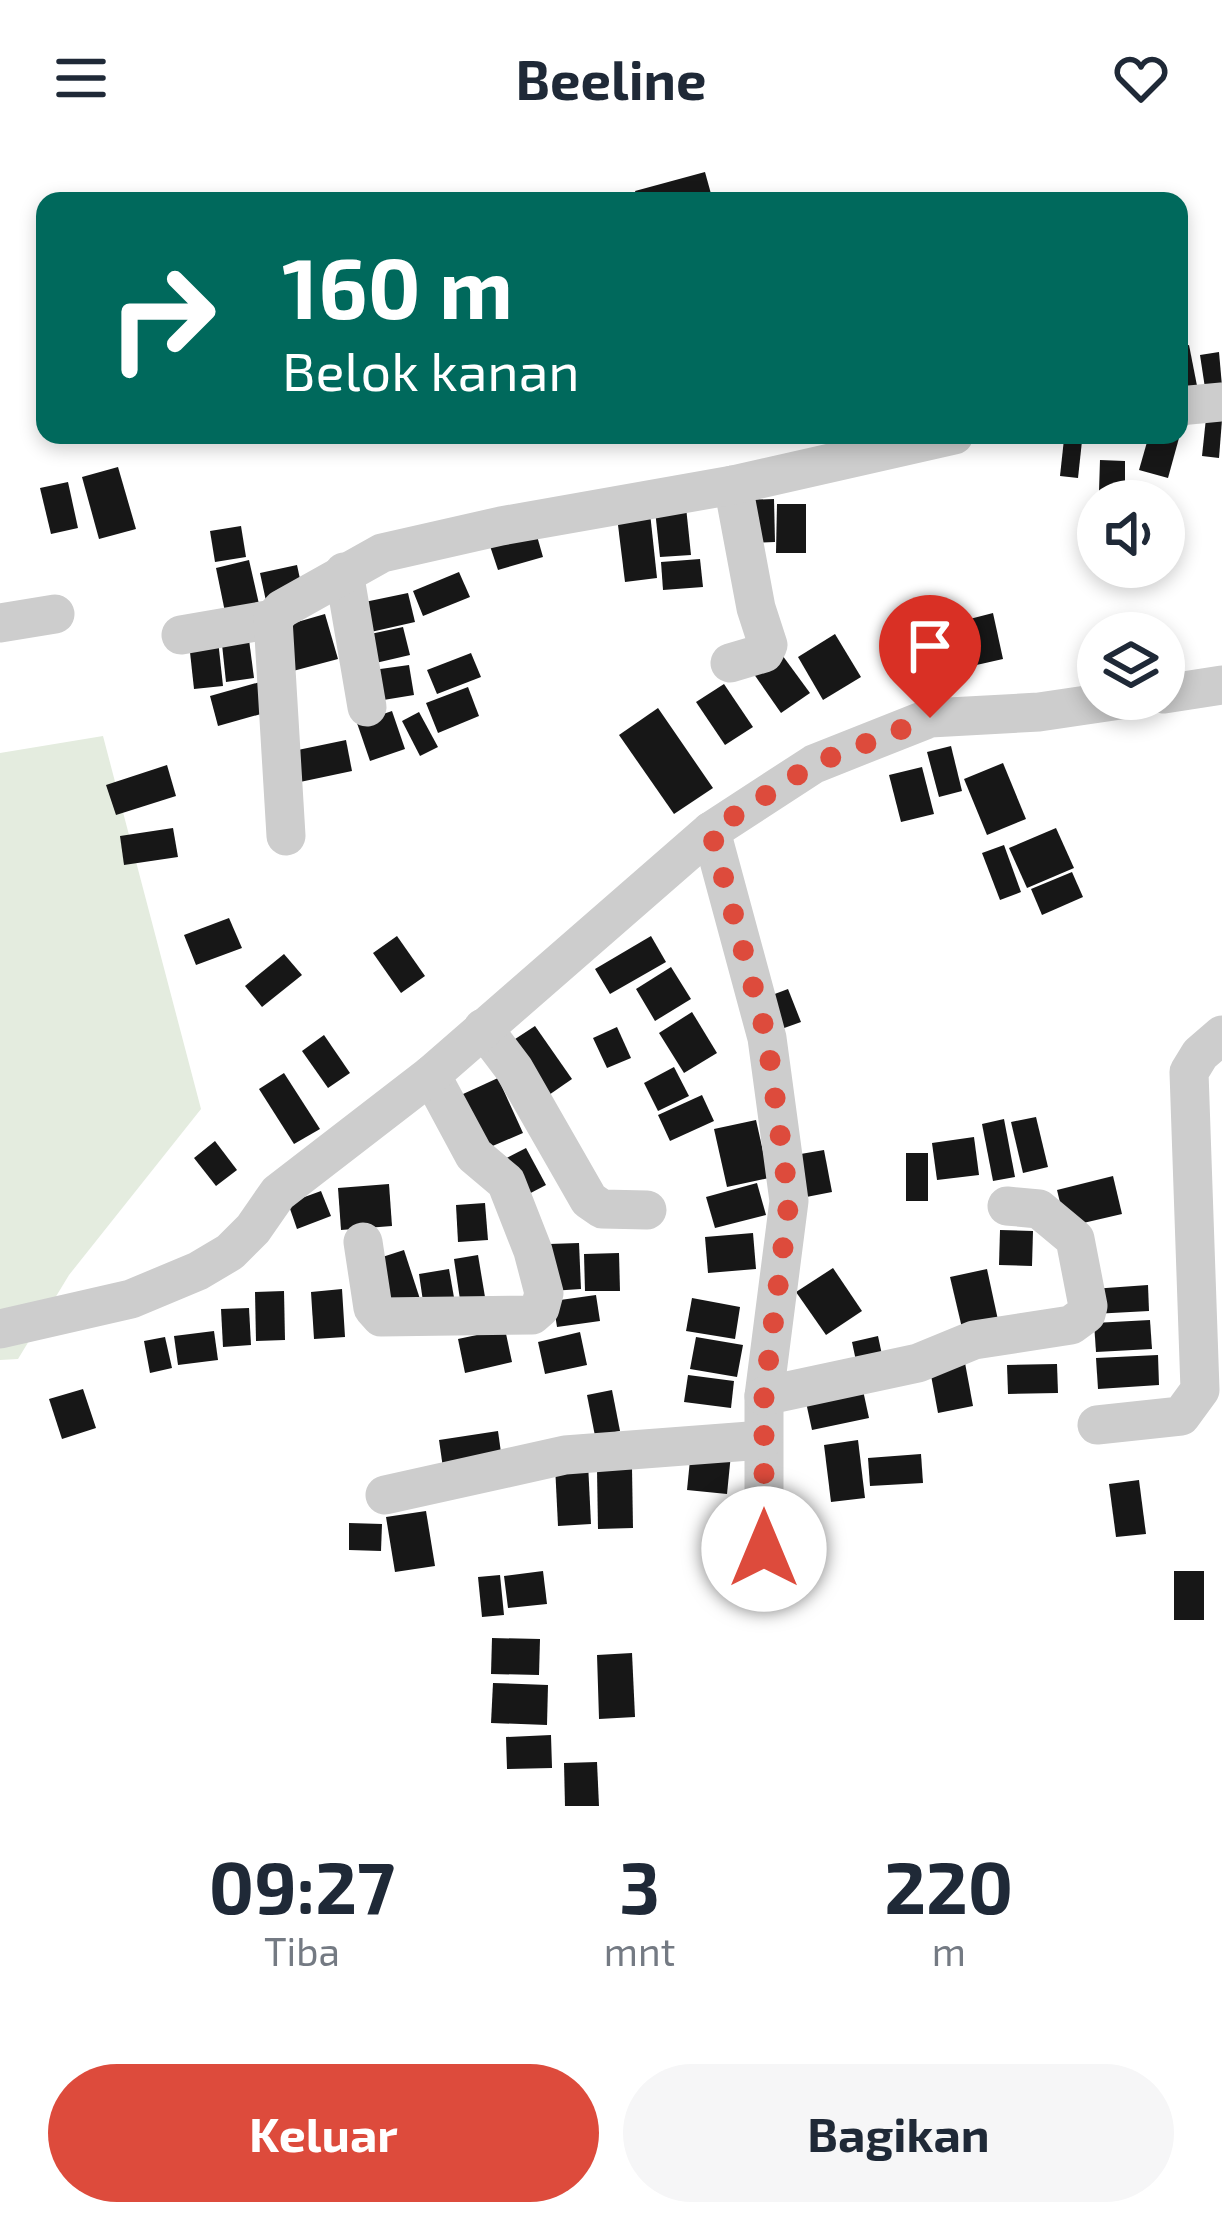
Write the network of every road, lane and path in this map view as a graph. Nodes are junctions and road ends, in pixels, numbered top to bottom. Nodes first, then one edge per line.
1 (1222, 403) edge
2 (1188, 405) edge
3 (913, 444) edge
4 (733, 484) junction
5 (344, 572) junction
6 (55, 614) dead end
7 (273, 619) junction
8 (0, 623) edge
9 (181, 635) dead end
10 (730, 663) dead end
11 (1222, 685) edge
12 (1185, 691) edge
13 (1077, 706) edge
14 (367, 707) dead end
15 (711, 831) junction
16 (286, 836) dead end
17 (483, 1028) junction
18 (1222, 1035) edge
19 (431, 1075) junction
20 (1006, 1205) dead end
21 (646, 1210) dead end
22 (363, 1242) dead end
23 (0, 1329) edge
24 (764, 1396) junction
25 (1097, 1425) dead end
26 (763, 1440) junction
27 (386, 1495) dead end
28 (764, 1549) dead end

1 - 2 street
3 - 4 street
4 - 5 street
4 - 10 street
5 - 7 street
5 - 14 street
6 - 8 street
7 - 9 street
7 - 16 street
11 - 12 street
13 - 15 street
15 - 17 street
15 - 24 street
17 - 19 street
17 - 21 street
18 - 25 street
19 - 22 street
19 - 23 street
20 - 24 street
24 - 26 street
26 - 27 street
26 - 28 street

